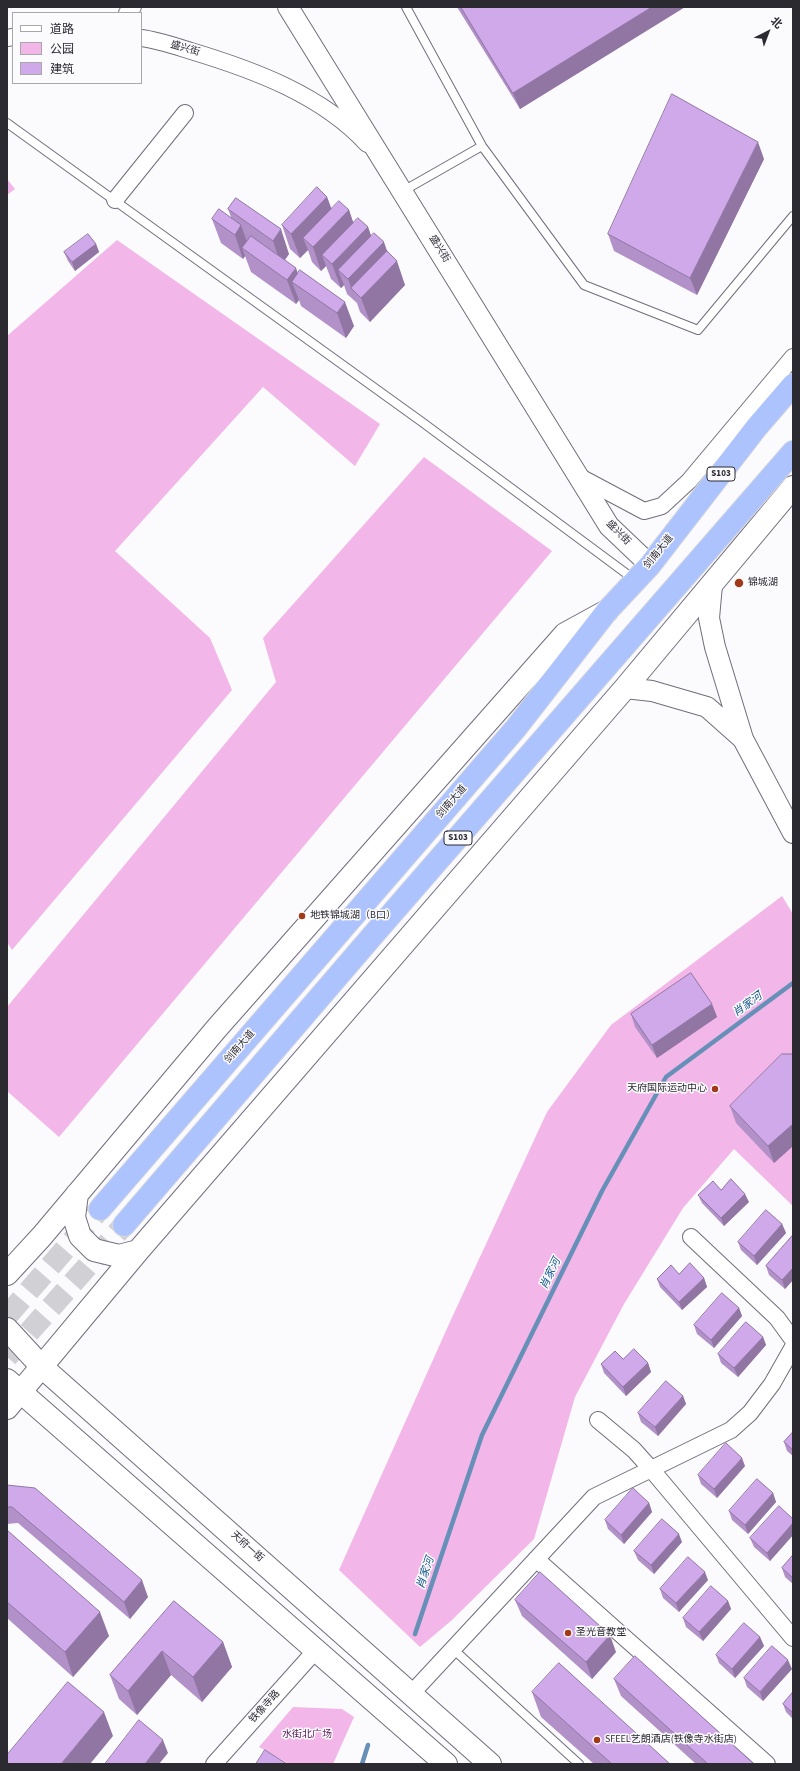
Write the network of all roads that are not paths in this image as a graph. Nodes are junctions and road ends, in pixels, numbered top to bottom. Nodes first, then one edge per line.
1 (288, 7) edge
2 (406, 7) edge
3 (142, 38) edge
4 (185, 113) dead end
5 (7, 122) edge
6 (482, 146) junction
7 (386, 164) junction
8 (403, 191) junction
9 (115, 200) junction
10 (793, 216) edge
11 (793, 357) edge
12 (793, 385) edge
13 (793, 452) edge
14 (580, 477) junction
15 (793, 487) edge
16 (650, 565) junction
17 (635, 580) junction
18 (712, 585) junction
19 (608, 611) junction
20 (624, 688) junction
21 (743, 740) junction
22 (793, 834) edge
23 (77, 1194) junction
24 (100, 1209) tunnel mouth
25 (124, 1225) tunnel mouth
26 (691, 1237) dead end
27 (138, 1251) junction
28 (7, 1274) edge
29 (7, 1329) edge
30 (793, 1340) edge
31 (793, 1347) edge
32 (42, 1367) junction
33 (12, 1394) edge
34 (598, 1420) dead end
35 (651, 1469) junction
36 (536, 1559) junction
37 (793, 1638) edge
38 (453, 1648) junction
39 (316, 1650) junction
40 (411, 1694) junction
41 (214, 1764) edge
42 (446, 1764) edge
43 (490, 1764) edge
44 (579, 1764) edge
45 (767, 1764) edge

1 - 7 street
2 - 6 lane
3 - 7 street, 盛兴街
4 - 9 street
5 - 9 lane
6 - 8 lane
6 - 10 lane
7 - 8 street, 盛兴街
8 - 14 street, 盛兴街
9 - 17 lane
11 - 14 street
12 - 16 highway, 剑南大道 / S103
13 - 25 highway, S103
14 - 16 street, 盛兴街
15 - 18 main road
16 - 17 highway, 剑南大道 / S103
17 - 19 highway, 剑南大道 / S103
18 - 20 main road
18 - 21 street
19 - 23 main road
19 - 24 highway, 剑南大道 / S103
20 - 21 street
20 - 27 main road
21 - 22 street
23 - 27 main road
23 - 28 main road
26 - 30 street
27 - 32 main road
29 - 32 main road, 天府一街
31 - 35 street
32 - 33 main road
32 - 40 main road, 天府一街
33 - 39 main road
34 - 35 street
35 - 36 street
35 - 37 street
36 - 38 street
36 - 45 street
38 - 40 street
38 - 44 lane
39 - 41 street, 铁像寺路
39 - 42 main road
40 - 43 main road, 天府一街

